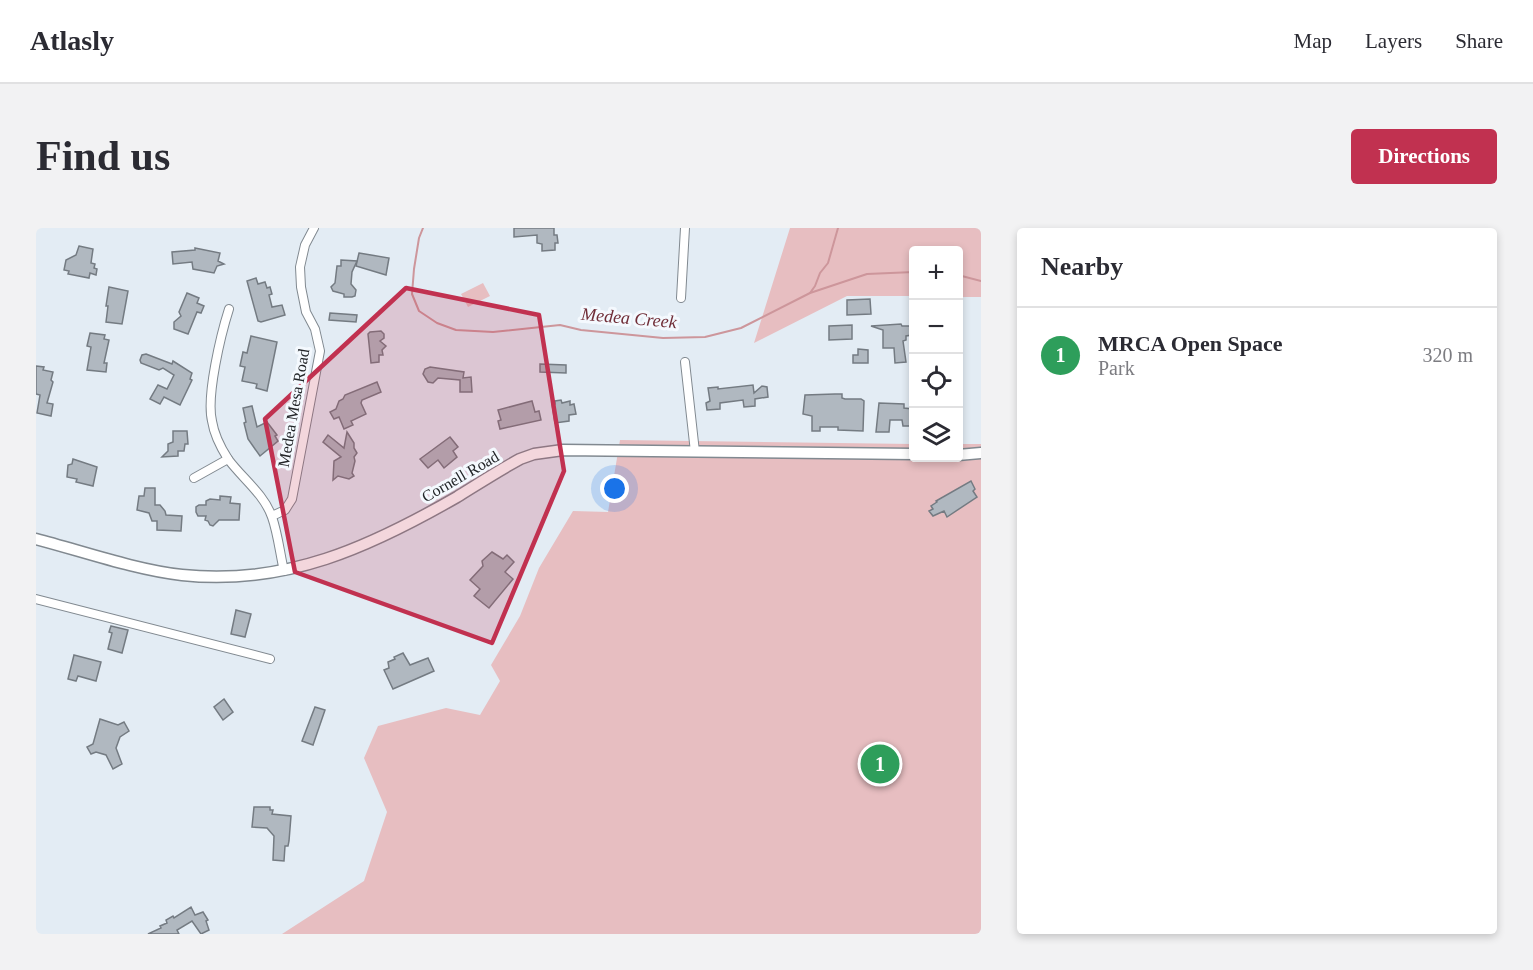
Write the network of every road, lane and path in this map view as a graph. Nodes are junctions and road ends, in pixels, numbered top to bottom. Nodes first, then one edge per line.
1 (314, 228) edge
2 (685, 228) edge
3 (681, 298) dead end
4 (229, 309) dead end
5 (685, 362) dead end
6 (695, 452) junction
7 (981, 453) edge
8 (909, 454) edge
9 (963, 455) edge
10 (228, 459) junction
11 (194, 478) dead end
12 (272, 516) junction
13 (36, 539) edge
14 (284, 571) junction
15 (36, 598) edge
16 (270, 659) dead end

1 - 12 street, Medea Mesa Road
2 - 3 street
4 - 10 street
5 - 6 street
6 - 8 main road, Cornell Road
6 - 14 main road, Cornell Road
7 - 9 main road
10 - 11 street
10 - 12 street
12 - 14 street
13 - 14 main road, Cornell Road
15 - 16 street

